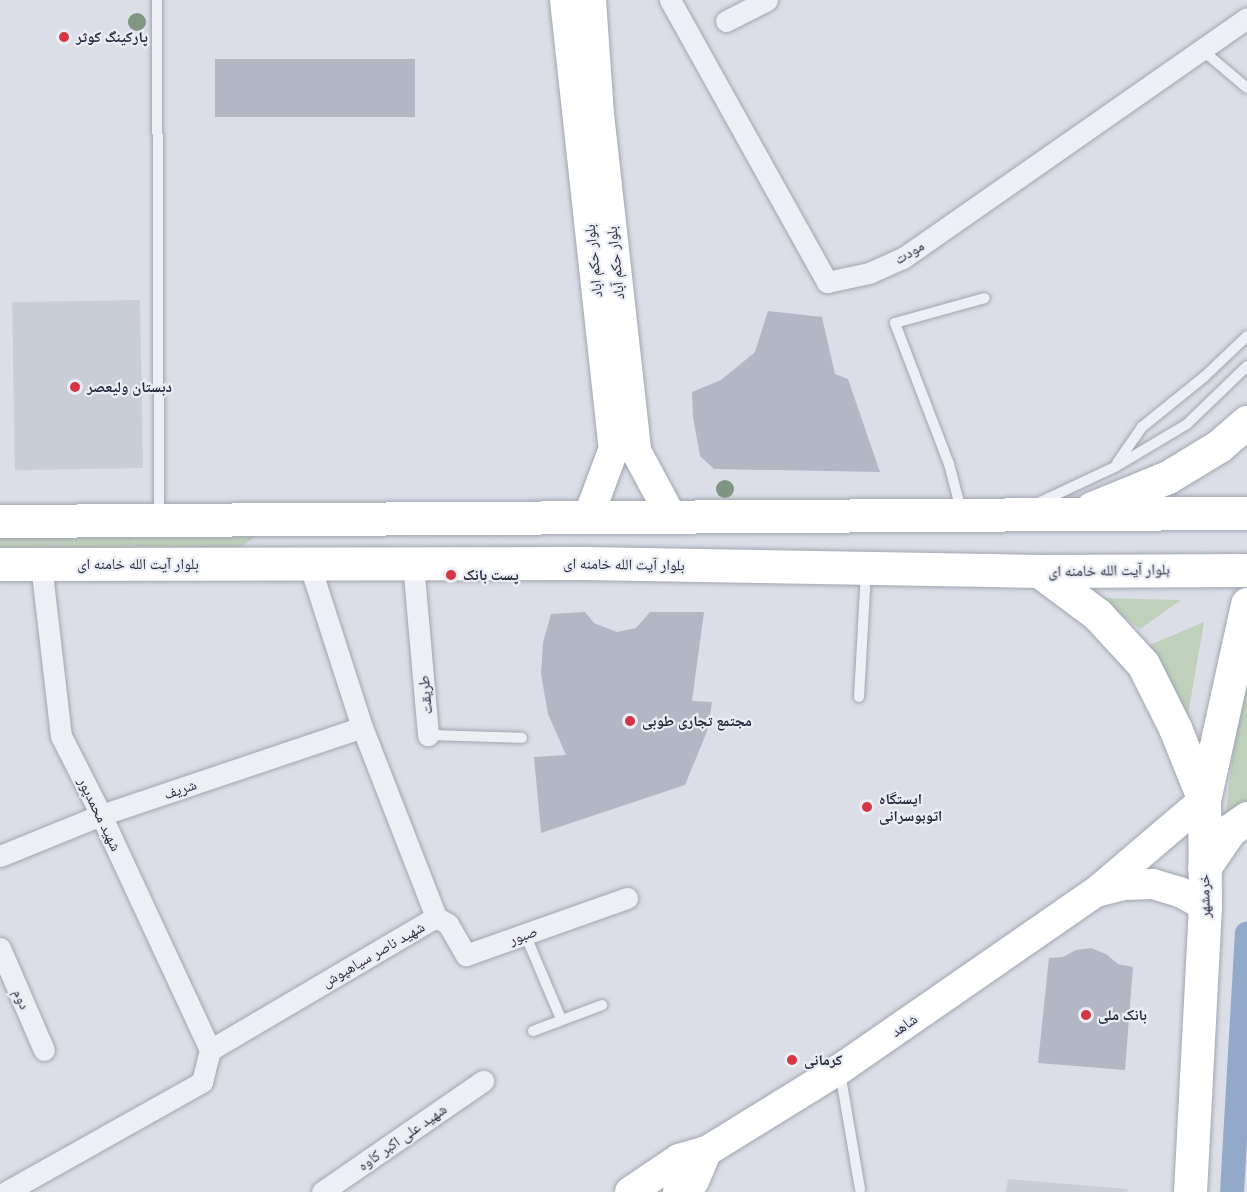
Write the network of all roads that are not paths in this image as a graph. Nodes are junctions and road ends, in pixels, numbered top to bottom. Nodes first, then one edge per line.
1 (157, 0) edge
2 (565, 0) edge
3 (591, 0) edge
4 (670, 0) edge
5 (767, 0) edge
6 (1247, 18) edge
7 (726, 21) dead end
8 (1200, 49) junction
9 (1247, 88) edge
10 (985, 298) dead end
11 (1247, 336) edge
12 (1247, 366) edge
13 (1247, 422) edge
14 (1115, 467) junction
15 (1247, 513) edge
16 (1076, 515) junction
17 (963, 516) junction
18 (1010, 516) junction
19 (588, 518) junction
20 (672, 518) junction
21 (159, 520) junction
22 (0, 521) edge
23 (309, 563) junction
24 (419, 563) junction
25 (0, 564) edge
26 (41, 564) junction
27 (866, 567) junction
28 (1247, 570) edge
29 (1039, 571) junction
30 (1247, 604) edge
31 (859, 697) dead end
32 (362, 727) junction
33 (428, 735) joint
34 (522, 738) dead end
35 (1204, 800) junction
36 (101, 815) junction
37 (1247, 818) edge
38 (0, 856) edge
39 (1204, 868) junction
40 (1096, 892) junction
41 (627, 898) dead end
42 (1206, 906) junction
43 (436, 917) junction
44 (525, 934) junction
45 (0, 948) edge
46 (602, 1005) dead end
47 (561, 1019) junction
48 (533, 1031) dead end
49 (44, 1050) dead end
50 (210, 1050) junction
51 (840, 1069) junction
52 (483, 1081) dead end
53 (707, 1151) junction
54 (691, 1188) edge
55 (860, 1189) dead end
56 (6, 1192) edge
57 (322, 1192) edge
58 (630, 1192) edge
59 (1190, 1192) edge

1 - 21 lane
2 - 19 main road, بلوار حکم اباد
3 - 20 main road, بلوار حکم آباد
4 - 8 street, مودت
5 - 7 street
6 - 8 street, مودت
8 - 9 lane
10 - 17 lane
11 - 14 lane
12 - 14 lane
13 - 16 main road
14 - 18 lane
15 - 16 main road
16 - 18 main road
17 - 18 main road
17 - 20 main road
19 - 20 main road
19 - 21 main road
20 - 24 main road
21 - 22 main road
23 - 24 main road, بلوار آیت الله خامنه ای
23 - 26 main road, بلوار آیت الله خامنه ای
23 - 32 street, شهید ناصر سیاهپوش
24 - 27 main road, بلوار آیت الله خامنه ای
24 - 33 street, طریقت
25 - 26 main road, بلوار آیت الله خامنه ای
26 - 36 street, شهید محمدپور
27 - 29 main road, بلوار آیت الله خامنه ای
27 - 31 lane
28 - 29 main road, بلوار آیت الله خامنه ای
29 - 35 main road
30 - 35 main road, خرمشهر
32 - 36 street, شریف
32 - 43 street, شهید ناصر سیاهپوش
33 - 34 lane, طریقت
35 - 39 main road, خرمشهر
35 - 40 main road, شاهد
36 - 38 street, شریف
36 - 50 street, شهید محمدپور
37 - 39 main road
39 - 42 main road, خرمشهر
40 - 42 main road, شاهد
40 - 51 main road, شاهد
41 - 44 street, صبور
42 - 59 main road, خرمشهر
43 - 44 street, صبور
43 - 50 street, شهید ناصر سیاهپوش
44 - 47 lane
45 - 49 street, دوم
46 - 47 lane
47 - 48 lane
50 - 56 street
51 - 53 main road, شاهد
51 - 55 lane
52 - 57 street, شهید علی اکبر کاوه
53 - 54 main road
53 - 58 main road, شاهد

